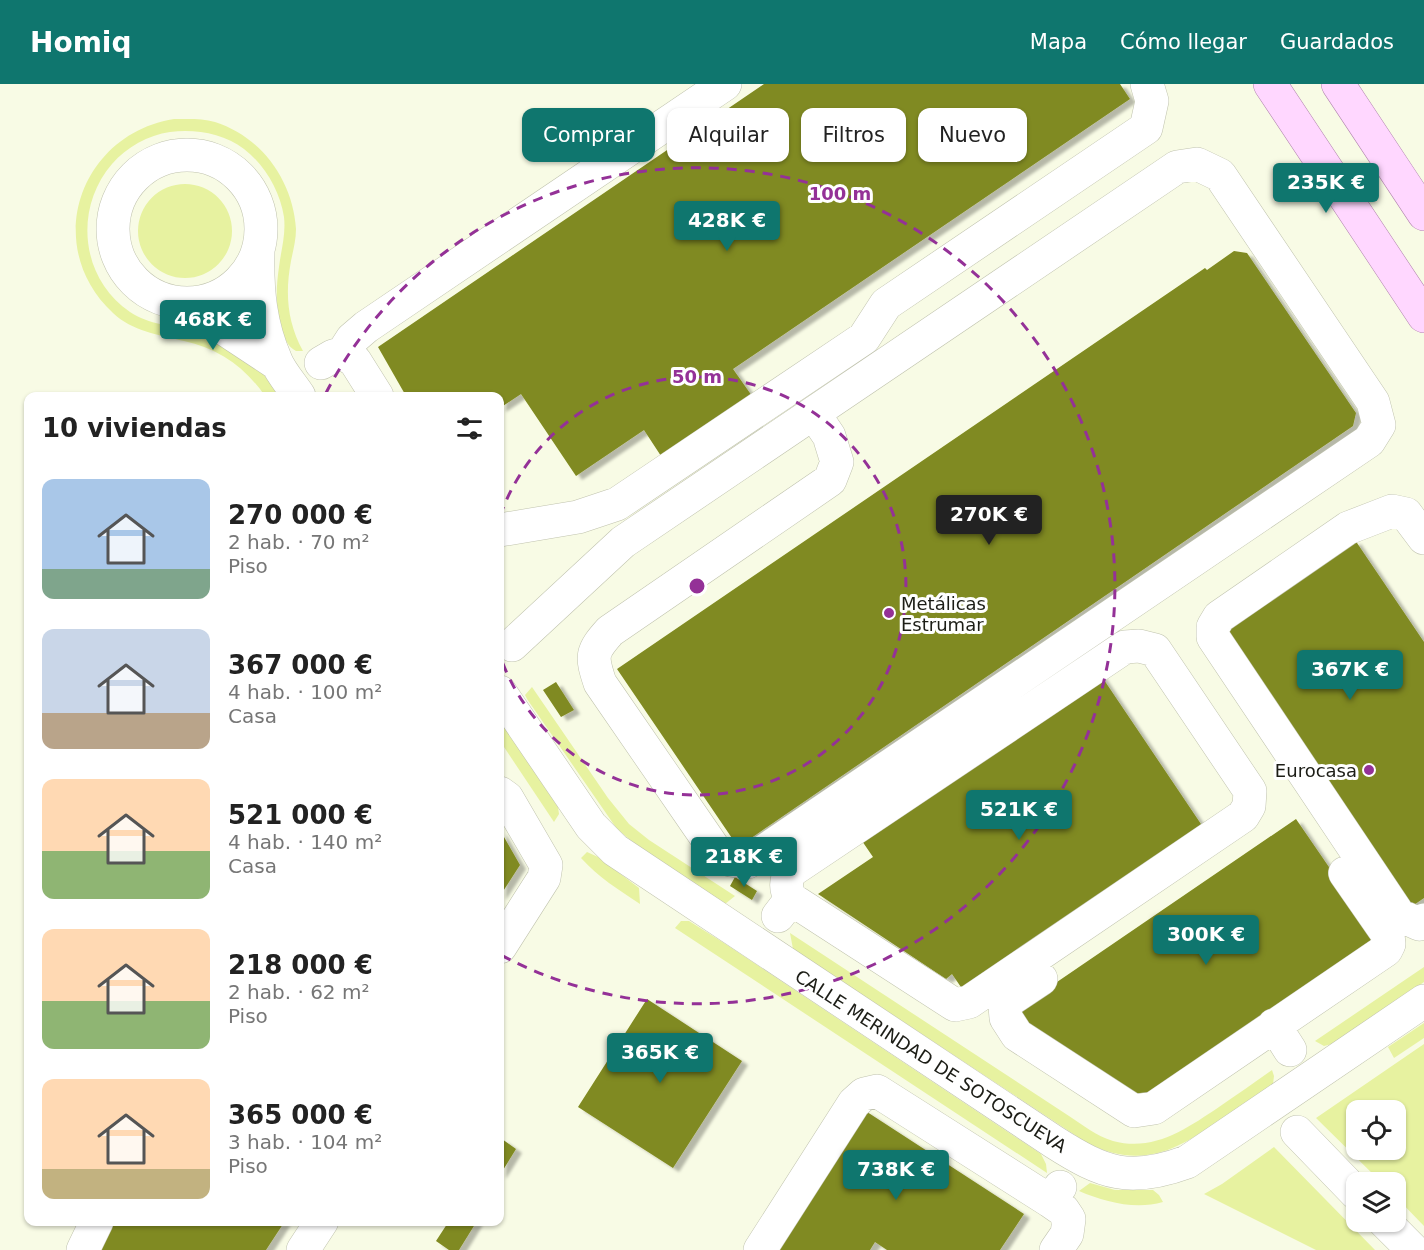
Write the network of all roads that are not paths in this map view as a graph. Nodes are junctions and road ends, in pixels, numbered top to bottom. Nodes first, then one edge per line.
1 (725, 84) edge
2 (1147, 84) edge
3 (1270, 84) edge
4 (1338, 84) edge
5 (1424, 214) edge
6 (258, 252) junction
7 (170, 302) junction
8 (1424, 316) edge
9 (276, 363) junction
10 (296, 392) edge
11 (374, 392) edge
12 (814, 414) junction
13 (504, 529) edge
14 (1424, 538) edge
15 (512, 645) dead end
16 (504, 698) edge
17 (504, 796) edge
18 (1345, 873) dead end
19 (784, 908) joint
20 (1140, 913) dead end
21 (1424, 920) edge
22 (504, 941) edge
23 (1424, 1001) edge
24 (1297, 1132) dead end
25 (1346, 1183) edge
26 (95, 1226) edge
27 (319, 1226) edge
28 (1395, 1232) edge
29 (83, 1250) edge
30 (303, 1250) edge
31 (760, 1250) edge
32 (1056, 1250) edge
33 (1413, 1250) edge

1 - 11 street
2 - 13 street
3 - 8 main road
4 - 5 main road
6 - 7 street
6 - 7 street
6 - 9 street
7 - 9 street
9 - 10 street
12 - 12 street
12 - 15 street
14 - 21 street
16 - 23 street, CALLE MERINDAD DE SOTOSCUEVA
17 - 22 street
18 - 20 street
19 - 19 street
24 - 25 street
26 - 29 street
27 - 30 street
28 - 33 street
31 - 32 street

